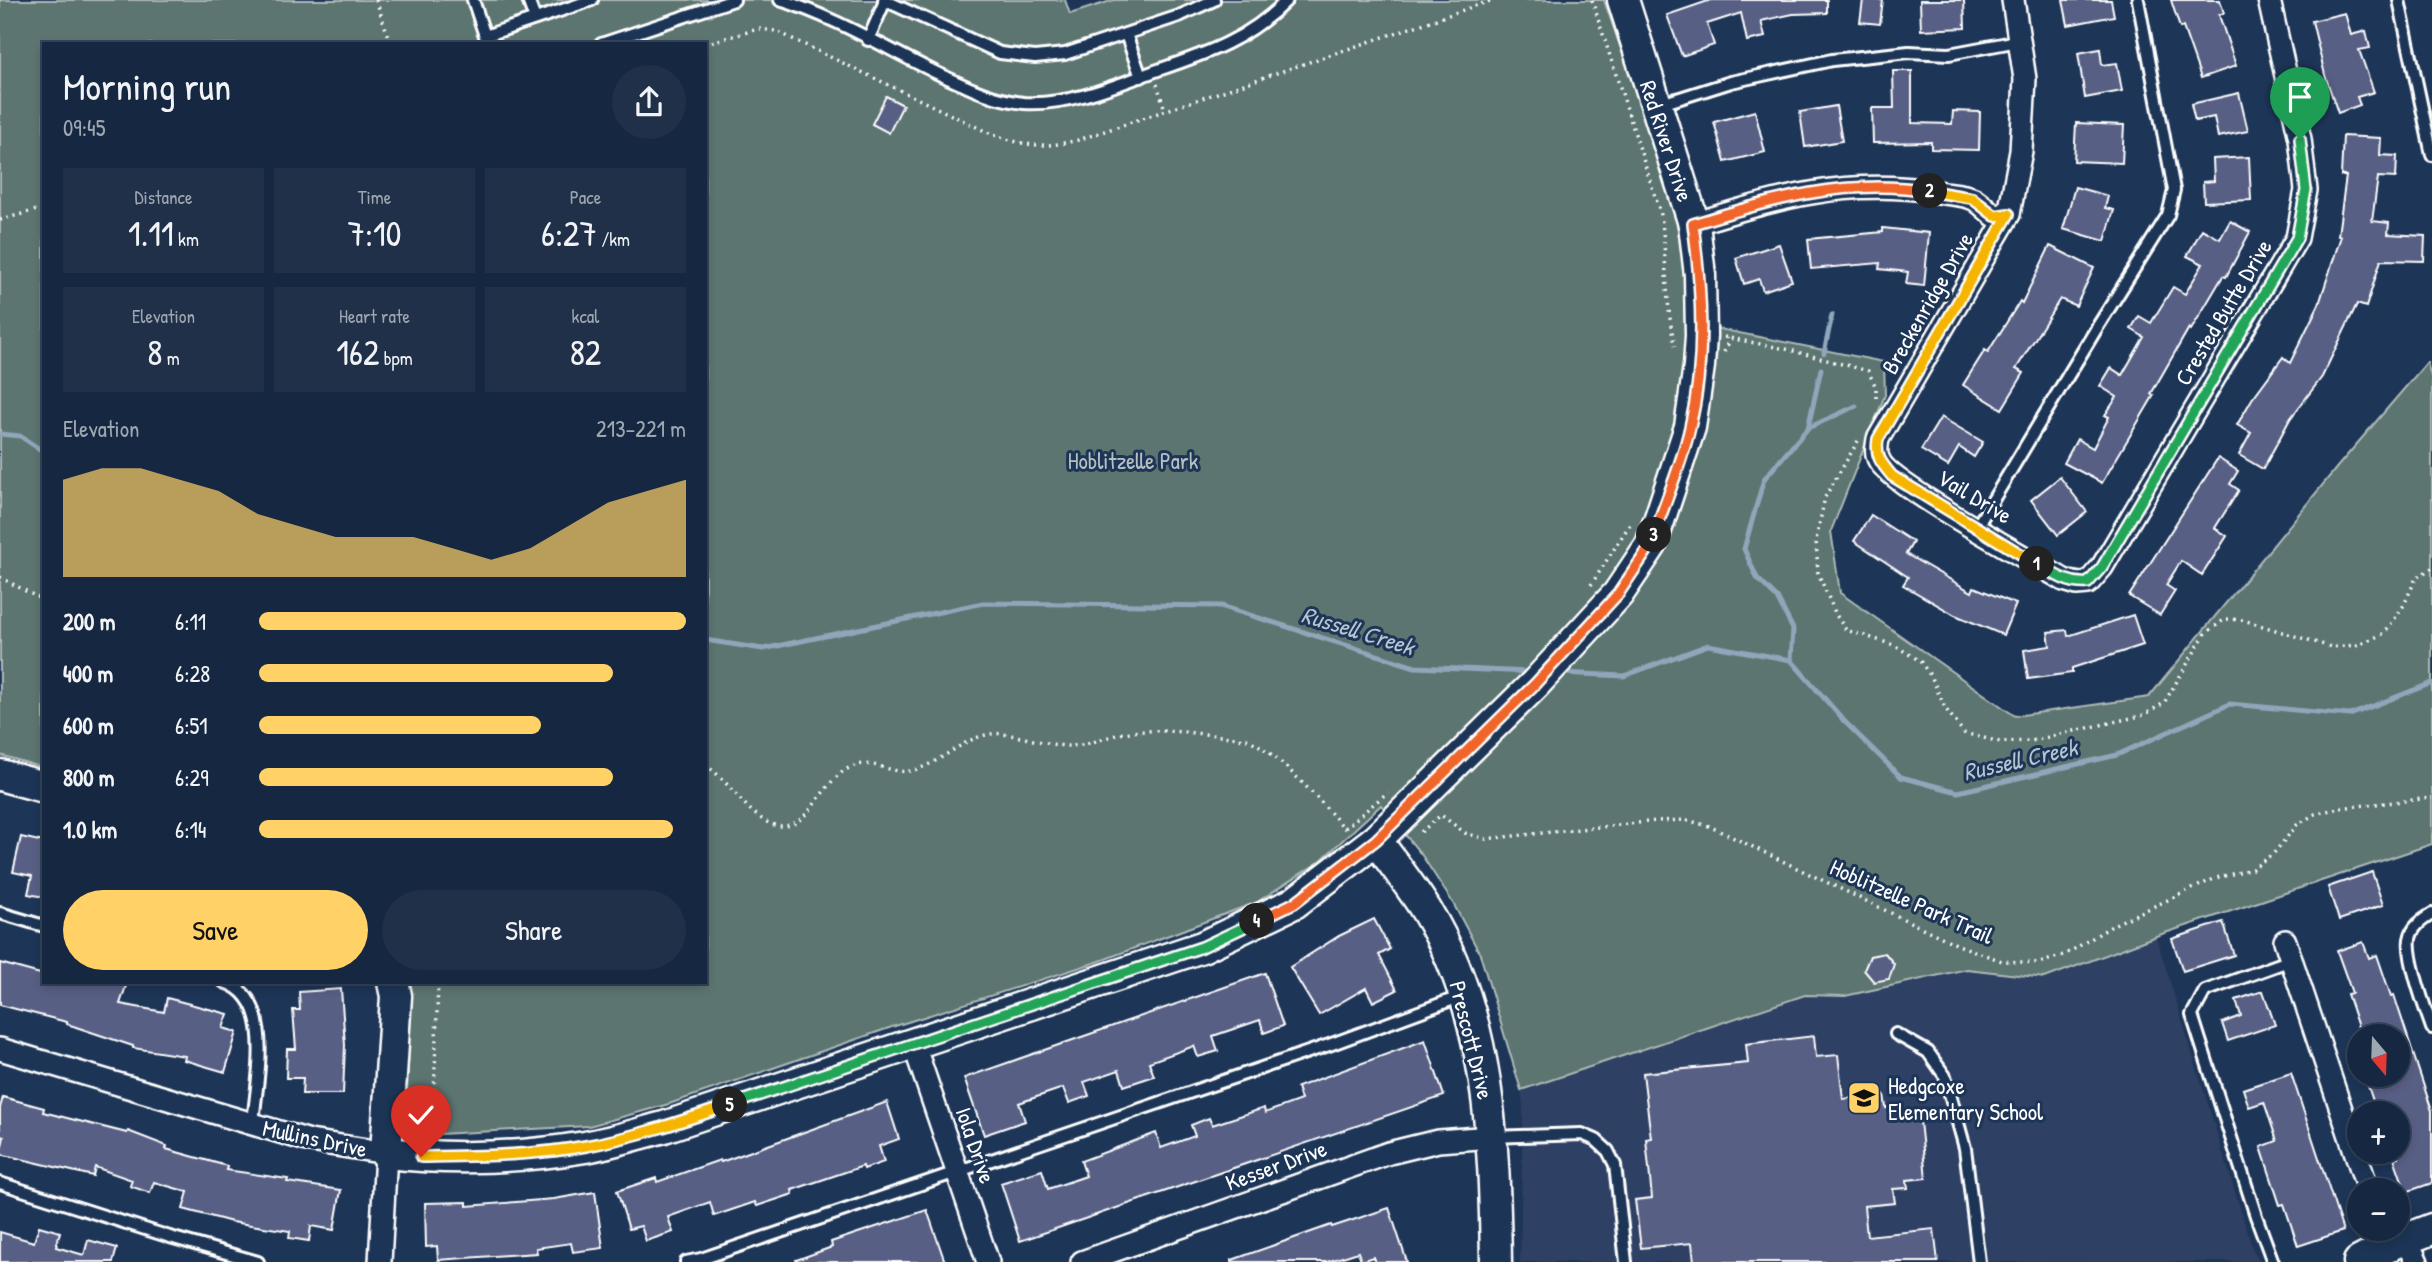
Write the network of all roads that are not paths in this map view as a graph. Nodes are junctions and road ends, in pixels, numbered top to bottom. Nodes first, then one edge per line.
1 (473, 0) edge
2 (528, 0) edge
3 (592, 0) edge
4 (734, 0) edge
5 (780, 0) edge
6 (885, 0) edge
7 (1214, 0) edge
8 (1287, 0) edge
9 (1623, 0) edge
10 (2013, 0) edge
11 (2138, 0) edge
12 (2269, 0) edge
13 (2399, 0) edge
14 (703, 5) edge
15 (535, 19) junction
16 (1126, 34) junction
17 (486, 40) edge
18 (868, 40) junction
19 (2018, 41) junction
20 (606, 42) edge
21 (1141, 76) junction
22 (1655, 106) junction
23 (2432, 155) edge
24 (2009, 214) junction
25 (1693, 224) junction
26 (1879, 461) joint
27 (1976, 528) junction
28 (2088, 583) joint
29 (0, 775) edge
30 (42, 786) edge
31 (1364, 838) junction
32 (0, 913) edge
33 (2432, 914) edge
34 (42, 925) edge
35 (2288, 950) joint
36 (230, 984) edge
37 (393, 984) edge
38 (1464, 995) junction
39 (2432, 1028) edge
40 (1896, 1034) dead end
41 (914, 1045) junction
42 (0, 1049) edge
43 (253, 1124) junction
44 (1492, 1137) junction
45 (386, 1153) junction
46 (957, 1170) junction
47 (2364, 1178) edge
48 (0, 1183) edge
49 (2405, 1241) edge
50 (258, 1262) edge
51 (380, 1262) edge
52 (686, 1262) edge
53 (988, 1262) edge
54 (1082, 1262) edge
55 (1496, 1262) edge
56 (1626, 1262) edge
57 (1979, 1262) edge
58 (2273, 1262) edge
59 (2359, 1262) edge

1 - 17 lane
2 - 15 lane
3 - 15 lane
4 - 14 lane
5 - 18 lane
6 - 16 lane
6 - 18 lane
7 - 16 lane
8 - 21 lane
9 - 22 street, Red River Drive
10 - 19 street, Breckenridge Drive
11 - 27 lane
12 - 28 street, Crested Butte Drive
13 - 23 lane
14 - 20 lane
15 - 17 lane
16 - 21 lane
18 - 21 lane
19 - 22 lane
19 - 24 street, Breckenridge Drive
22 - 25 street, Red River Drive
24 - 25 street
24 - 26 street, Breckenridge Drive
25 - 31 street, Red River Drive
26 - 27 street, Vail Drive
27 - 28 street, Vail Drive
29 - 30 street
31 - 38 street, Prescott Drive
31 - 41 street, Mullins Drive
32 - 34 lane
33 - 39 lane
35 - 47 street
35 - 58 lane
36 - 43 lane
37 - 45 street
38 - 44 street, Prescott Drive
38 - 46 lane
40 - 57 lane
41 - 45 street, Mullins Drive
41 - 46 street, Iola Drive
42 - 43 street, Mullins Drive
43 - 45 street, Mullins Drive
44 - 54 street, Kesser Drive
44 - 55 street, Prescott Drive
44 - 56 lane
45 - 51 street
46 - 52 lane
46 - 53 street, Iola Drive
48 - 50 lane
49 - 59 street

